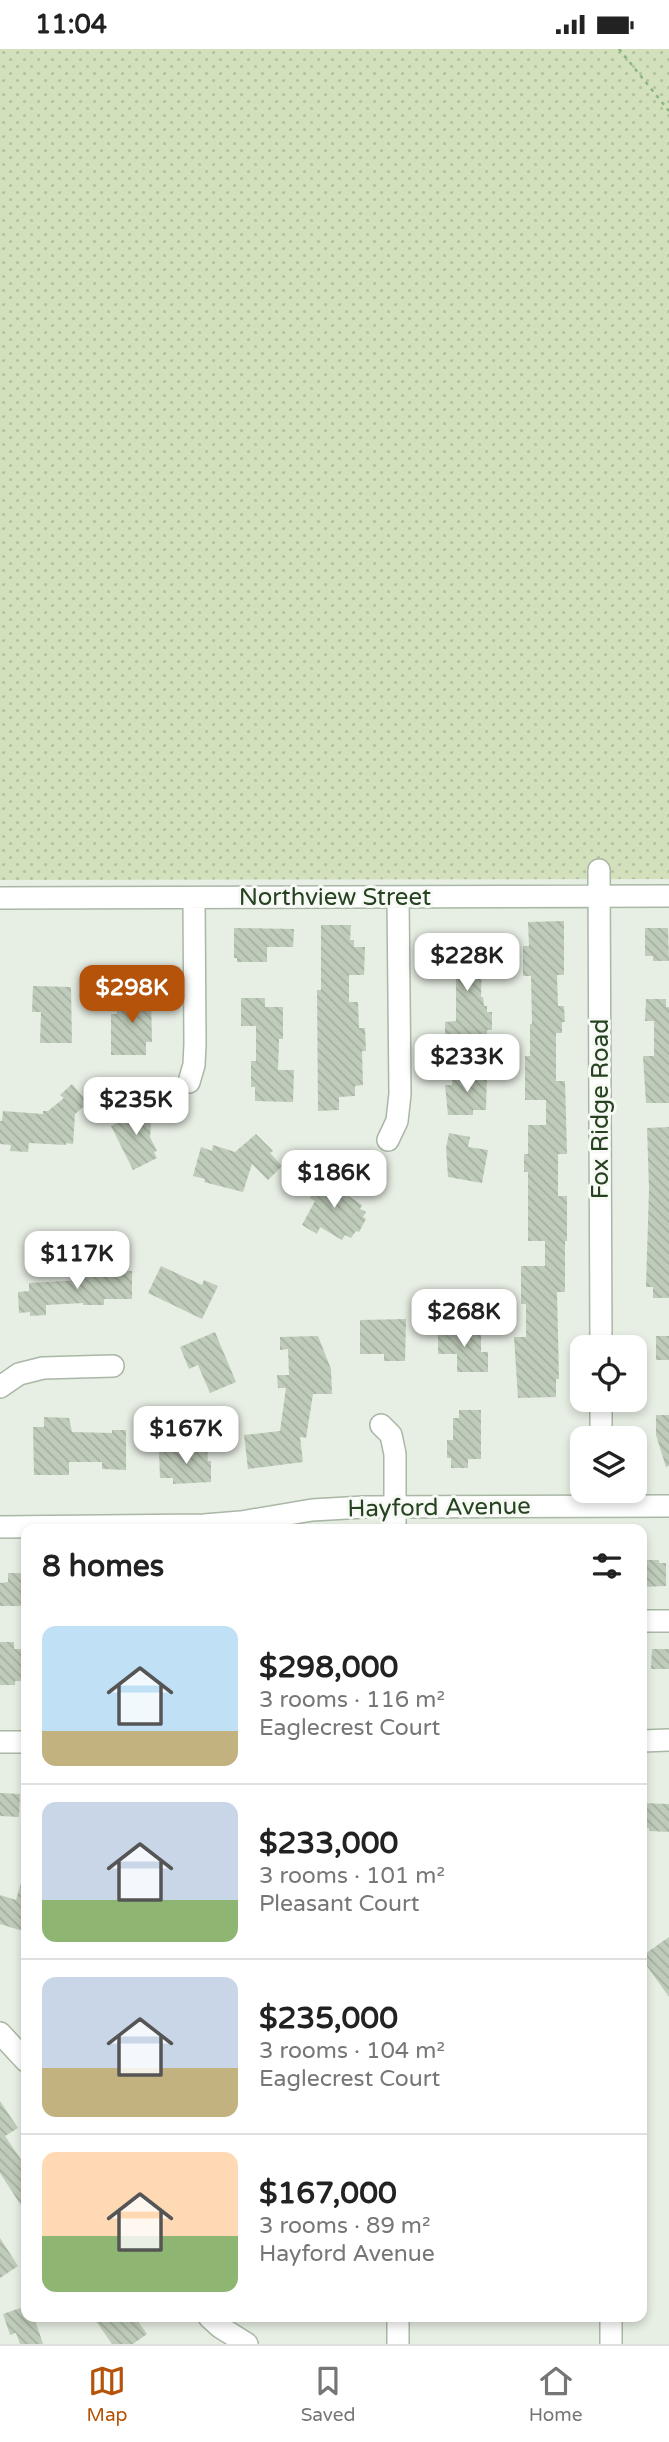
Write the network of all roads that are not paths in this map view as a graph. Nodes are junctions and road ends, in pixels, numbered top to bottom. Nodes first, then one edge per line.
1 (599, 870) dead end
2 (599, 896) junction
3 (669, 896) edge
4 (398, 897) junction
5 (0, 898) edge
6 (194, 898) junction
7 (189, 1082) dead end
8 (388, 1140) dead end
9 (601, 1335) edge
10 (113, 1366) dead end
11 (0, 1387) edge
12 (381, 1425) dead end
13 (570, 1500) edge
14 (640, 1503) edge
15 (669, 1506) edge
16 (395, 1507) junction
17 (216, 1524) edge
18 (395, 1524) edge
19 (0, 1527) edge
20 (21, 1527) edge
21 (647, 1621) edge
22 (669, 1621) edge
23 (647, 1741) edge
24 (669, 1741) edge
25 (0, 1742) edge
26 (21, 1742) edge
27 (0, 2033) edge
28 (21, 2056) edge
29 (398, 2322) edge
30 (611, 2322) edge
31 (213, 2329) edge
32 (247, 2344) edge
33 (398, 2344) edge
34 (611, 2344) edge

1 - 2 street, Fox Ridge Road
2 - 3 street, Northview Street
2 - 4 street, Northview Street
2 - 9 street, Fox Ridge Road
4 - 6 street, Northview Street
4 - 8 street
5 - 6 street, Northview Street
6 - 7 street
10 - 11 street
12 - 16 street
13 - 16 street, Hayford Avenue
14 - 15 street, Hayford Avenue
16 - 17 street, Hayford Avenue
16 - 18 street
19 - 20 street, Hayford Avenue
21 - 22 street
23 - 24 street
25 - 26 street
27 - 28 street
29 - 33 street
30 - 34 street
31 - 32 street

